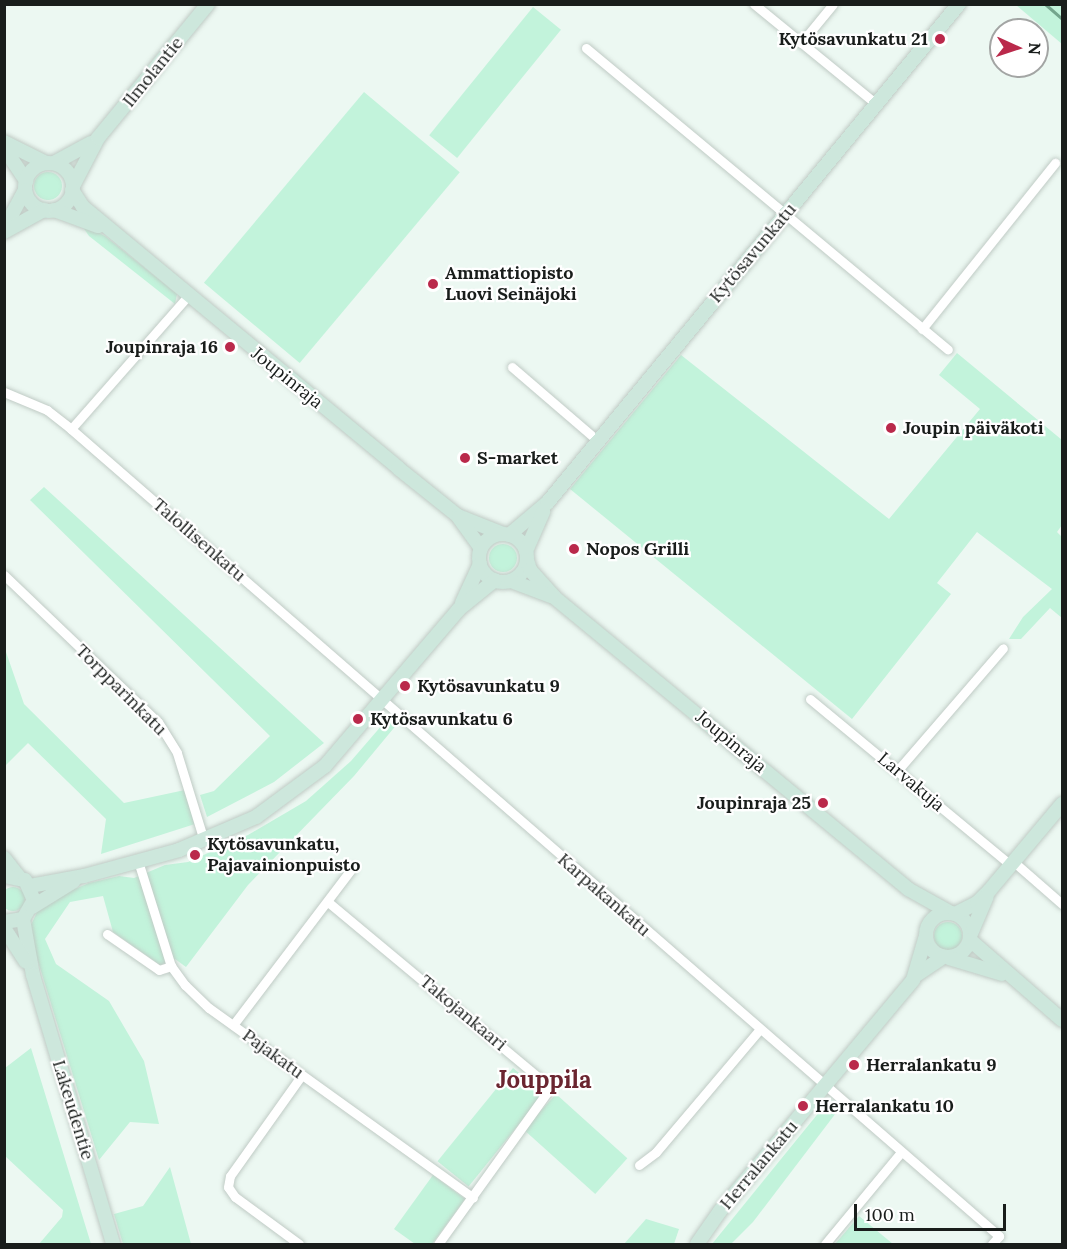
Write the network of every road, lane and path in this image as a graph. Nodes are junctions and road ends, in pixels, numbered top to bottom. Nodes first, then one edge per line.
1 (208, 4) edge
2 (754, 4) edge
3 (833, 4) edge
4 (959, 4) edge
5 (801, 43) junction
6 (586, 48) dead end
7 (876, 104) junction
8 (98, 138) junction
9 (4, 142) edge
10 (4, 148) edge
11 (50, 163) junction
12 (1055, 163) dead end
13 (25, 186) junction
14 (73, 188) junction
15 (49, 210) junction
16 (785, 215) junction
17 (4, 230) edge
18 (118, 237) junction
19 (188, 296) junction
20 (922, 329) junction
21 (948, 350) dead end
22 (512, 367) dead end
23 (4, 392) edge
24 (71, 429) junction
25 (598, 441) junction
26 (548, 502) junction
27 (458, 516) junction
28 (506, 534) junction
29 (481, 548) junction
30 (526, 556) junction
31 (480, 564) junction
32 (4, 575) edge
33 (495, 580) junction
34 (511, 581) junction
35 (554, 597) junction
36 (459, 609) junction
37 (1003, 648) dead end
38 (810, 699) dead end
39 (383, 702) junction
40 (897, 771) junction
41 (1062, 804) edge
42 (204, 840) junction
43 (4, 858) edge
44 (138, 861) junction
45 (1012, 864) junction
46 (352, 868) dead end
47 (4, 876) edge
48 (84, 876) junction
49 (19, 877) junction
50 (30, 886) junction
51 (908, 889) junction
52 (989, 891) junction
53 (328, 902) junction
54 (1062, 904) edge
55 (32, 907) junction
56 (953, 913) junction
57 (23, 919) junction
58 (4, 922) edge
59 (4, 927) edge
60 (107, 934) dead end
61 (926, 934) junction
62 (970, 939) junction
63 (945, 958) junction
64 (171, 966) junction
65 (33, 975) junction
66 (915, 976) junction
67 (1007, 976) junction
68 (1062, 1020) edge
69 (233, 1025) junction
70 (759, 1030) junction
71 (301, 1076) junction
72 (826, 1086) junction
73 (902, 1152) junction
74 (639, 1165) dead end
75 (473, 1198) junction
76 (113, 1245) edge
77 (299, 1245) edge
78 (438, 1245) edge
79 (697, 1245) edge
80 (825, 1245) edge
81 (992, 1245) edge

1 - 8 street, Ilmolantie
2 - 5 street
3 - 5 street
4 - 7 street, Kytösavunkatu
5 - 7 street
6 - 16 street
7 - 16 street, Kytösavunkatu
8 - 11 street, Ilmolantie
8 - 14 street, Ilmolantie
9 - 11 street
10 - 13 street
11 - 13 street
11 - 14 street
12 - 20 street
13 - 15 street
13 - 17 street
14 - 15 street
14 - 18 street, Joupinraja
15 - 17 street
15 - 18 street, Joupinraja
16 - 20 street
16 - 25 street, Kytösavunkatu
18 - 19 street, Joupinraja
19 - 24 street
19 - 27 street, Joupinraja
20 - 21 street
22 - 25 street
23 - 24 street, Talollisenkatu
24 - 39 street, Talollisenkatu
25 - 26 street, Kytösavunkatu
26 - 28 street, Kytösavunkatu
26 - 30 street, Kytösavunkatu
27 - 28 street, Joupinraja
27 - 29 street, Joupinraja
28 - 29 street
28 - 30 street
29 - 31 street
30 - 34 street
30 - 35 street, Joupinraja
31 - 33 street
31 - 36 street
32 - 42 street, Torpparinkatu
33 - 34 street
33 - 36 street
34 - 35 street, Joupinraja
35 - 51 street, Joupinraja
36 - 39 street
37 - 40 street
38 - 40 street, Larvakuja
39 - 42 street
39 - 70 street, Karpakankatu
40 - 45 street, Larvakuja
41 - 45 street
42 - 44 street
43 - 49 street
44 - 48 street
44 - 64 street, Pajakatu
45 - 52 street
45 - 54 street, Larvakuja
46 - 53 street
47 - 49 street
48 - 50 street
48 - 55 street
49 - 50 street
50 - 55 street
51 - 56 street, Joupinraja
51 - 61 street, Joupinraja
52 - 56 street
52 - 62 street
53 - 69 street
53 - 75 street, Takojankaari
55 - 57 street
56 - 61 street
56 - 62 street
57 - 58 street
57 - 65 street, Lakeudentie
59 - 65 street, Lakeudentie
60 - 64 street
61 - 63 street
61 - 66 street, Herralankatu
62 - 63 street
62 - 67 street
63 - 66 street, Herralankatu
63 - 67 street
64 - 69 street, Pajakatu
65 - 76 street, Lakeudentie
66 - 72 street, Herralankatu
67 - 68 street
69 - 71 street, Pajakatu
70 - 72 street, Karpakankatu
70 - 74 street
71 - 75 street, Pajakatu
71 - 77 street
72 - 73 street, Karpakankatu
72 - 79 street, Herralankatu
73 - 80 street
73 - 81 street, Karpakankatu
75 - 78 street

